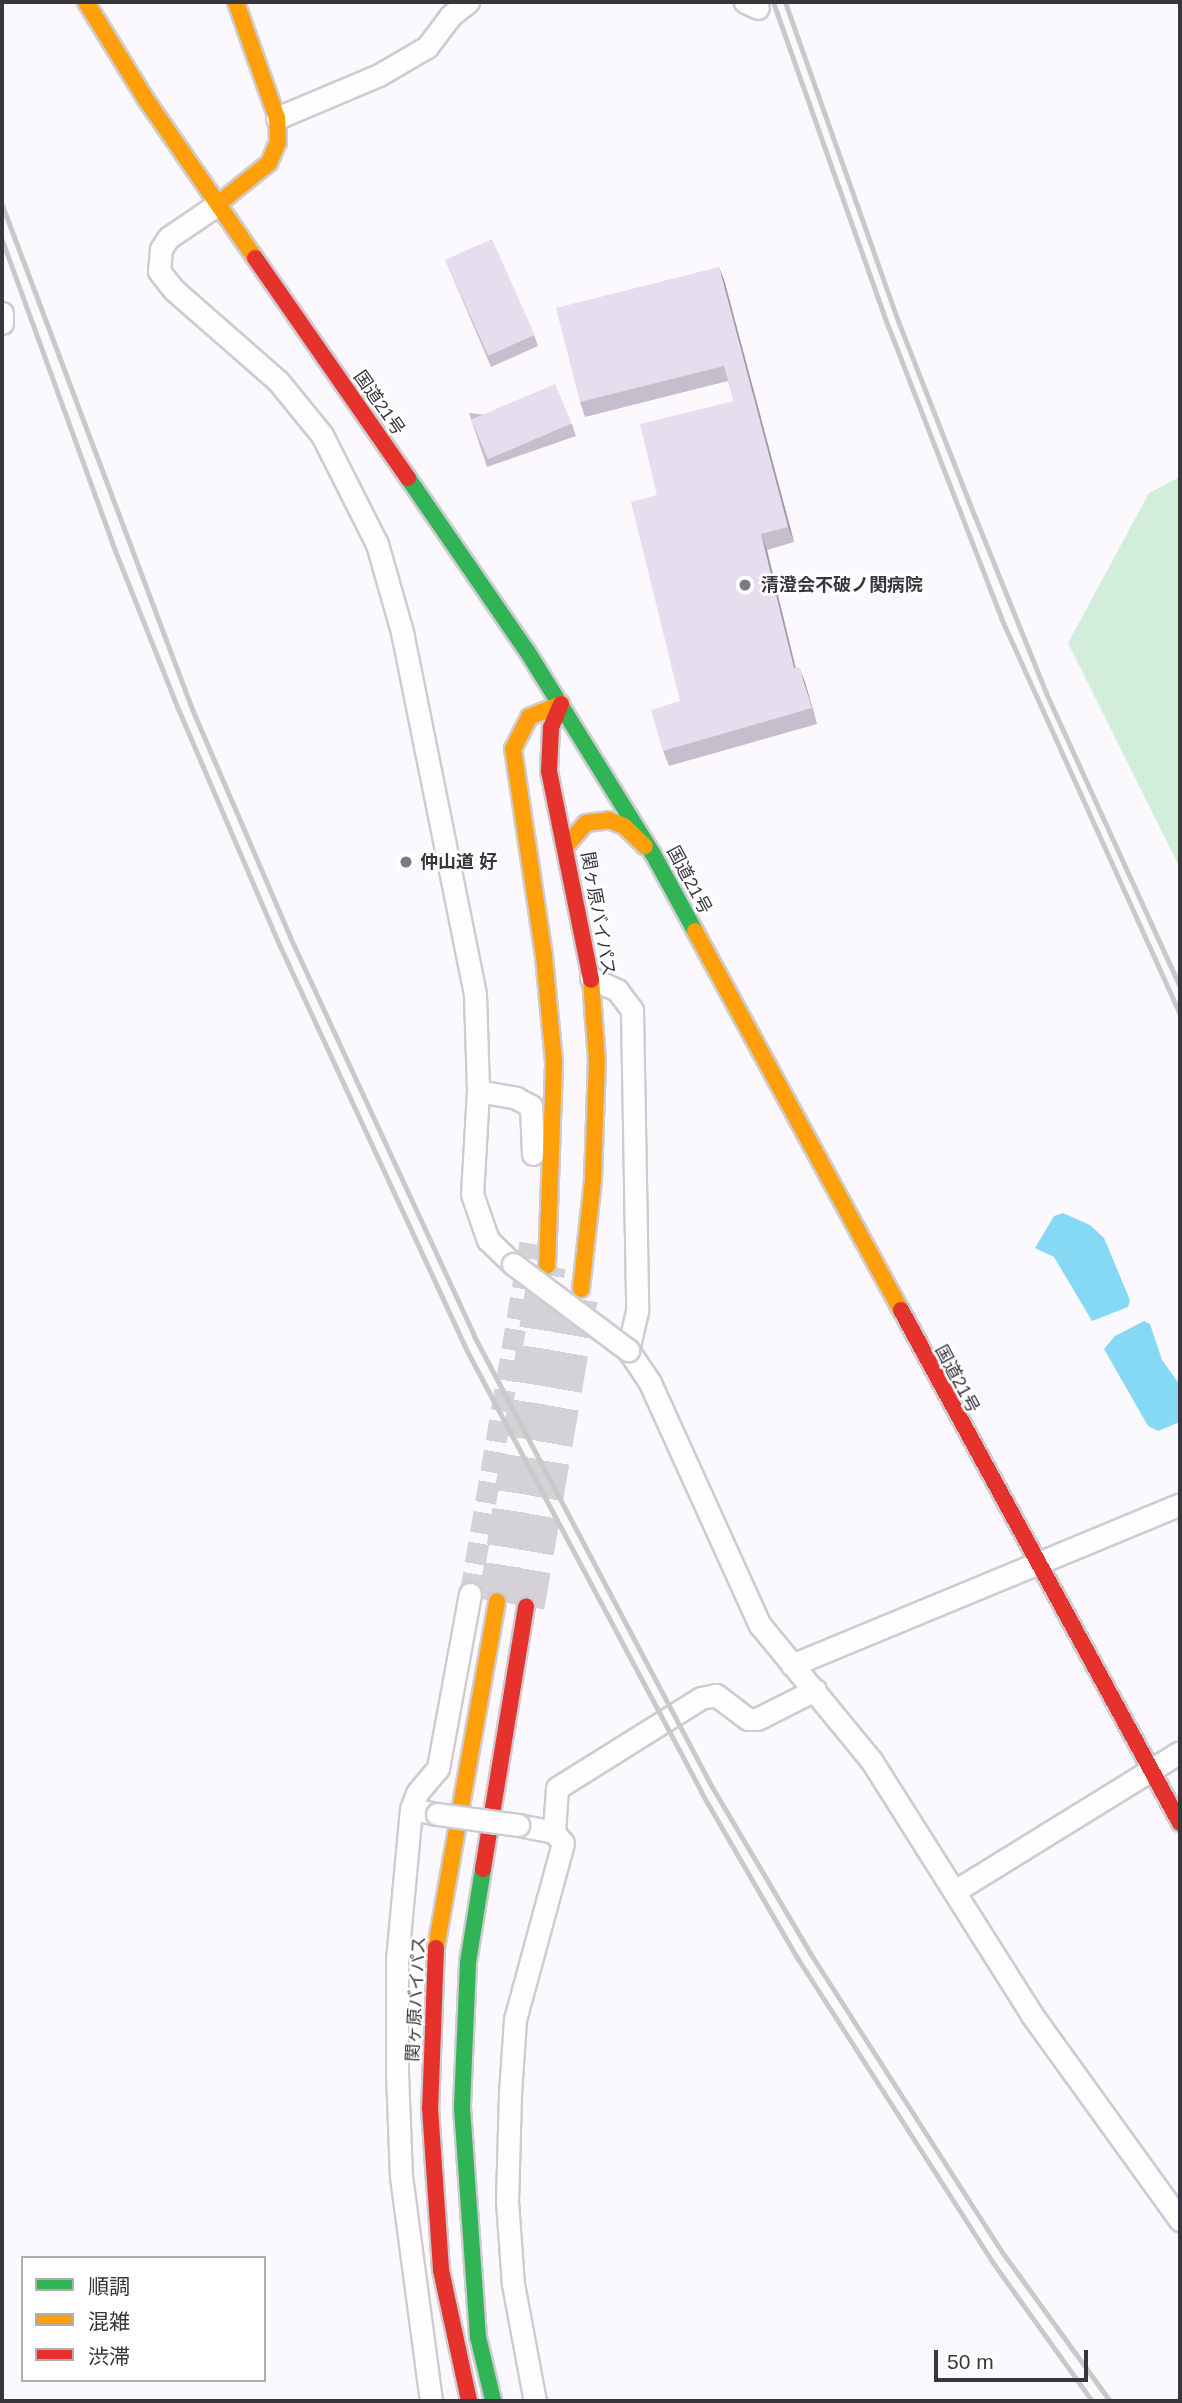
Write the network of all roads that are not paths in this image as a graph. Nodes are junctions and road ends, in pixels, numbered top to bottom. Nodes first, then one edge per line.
1 (86, 2) edge
2 (236, 2) edge
3 (468, 2) edge
4 (277, 118) junction
5 (218, 204) junction
6 (2, 313) edge
7 (2, 323) edge
8 (561, 704) junction
9 (500, 741) dead end
10 (524, 833) junction
11 (567, 845) junction
12 (653, 853) junction
13 (591, 978) junction
14 (478, 1091) junction
15 (530, 1243) tunnel mouth
16 (547, 1266) tunnel mouth
17 (581, 1289) tunnel mouth
18 (628, 1350) junction
19 (1180, 1504) edge
20 (1037, 1567) junction
21 (470, 1594) tunnel mouth
22 (497, 1601) tunnel mouth
23 (526, 1606) tunnel mouth
24 (792, 1665) junction
25 (815, 1690) junction
26 (1180, 1752) edge
27 (1148, 1771) junction
28 (411, 1809) junction
29 (1180, 1823) edge
30 (554, 1832) junction
31 (955, 1891) junction
32 (1180, 2220) edge
33 (441, 2270) junction
34 (411, 2273) junction
35 (431, 2401) edge
36 (469, 2401) edge
37 (493, 2401) edge
38 (535, 2401) edge

1 - 5 main road, 国道21号
2 - 4 main road
3 - 4 street
4 - 5 main road
5 - 8 main road, 国道21号
5 - 14 street
6 - 7 street
8 - 10 main road
8 - 11 main road, 関ヶ原バイパス
8 - 12 main road, 国道21号
9 - 10 main road
10 - 16 main road
11 - 12 main road
11 - 13 main road, 関ヶ原バイパス
12 - 20 main road, 国道21号
13 - 17 main road, 関ヶ原バイパス
13 - 18 street
14 - 15 street
14 - 18 street, bridge
18 - 24 street
19 - 20 street
20 - 24 street
20 - 27 main road, 国道21号
21 - 28 street
22 - 33 main road, 関ヶ原バイパス
23 - 37 main road
24 - 25 street
25 - 30 street
25 - 31 street
26 - 27 street
27 - 29 main road, 国道21号
27 - 31 street
28 - 30 street, bridge
28 - 34 street
30 - 38 street
31 - 32 street
33 - 34 street
33 - 36 main road, 関ヶ原バイパス
34 - 35 street

